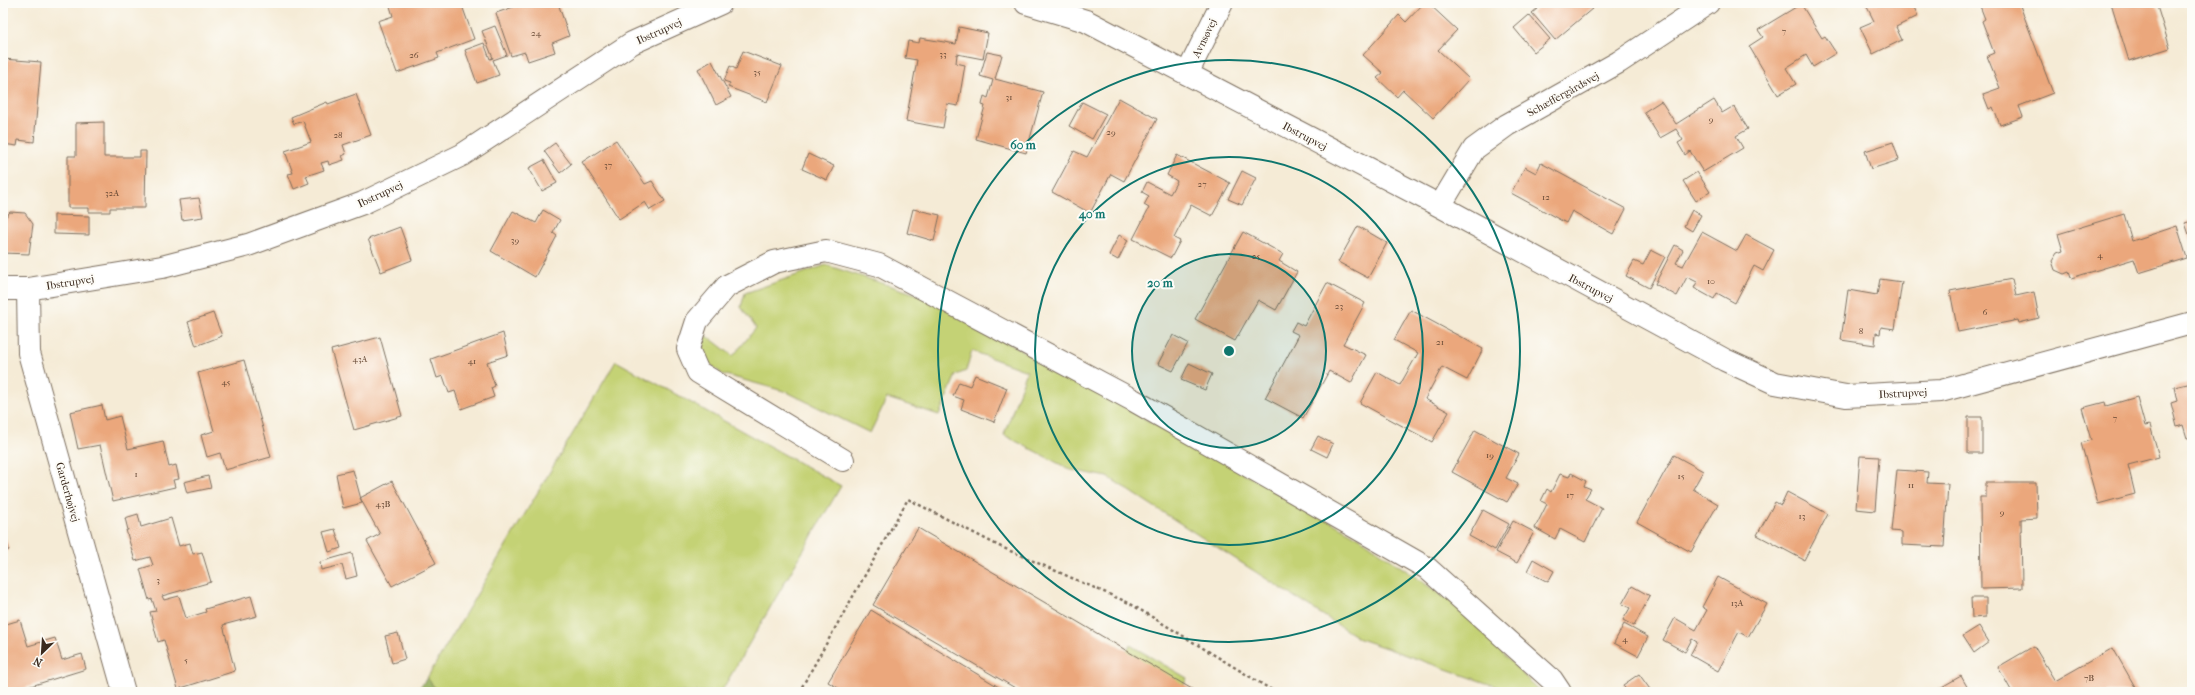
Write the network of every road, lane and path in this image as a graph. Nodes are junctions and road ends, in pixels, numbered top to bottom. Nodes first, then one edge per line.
1 (721, 3) edge
2 (1026, 3) edge
3 (1222, 3) edge
4 (1708, 3) edge
5 (1186, 74) junction
6 (1440, 206) junction
7 (3, 289) edge
8 (28, 289) junction
9 (2192, 323) edge
10 (843, 460) dead end
11 (124, 692) edge
12 (799, 692) edge
13 (1275, 692) edge
14 (1560, 692) edge

1 - 8 street, Ibstrupvej
2 - 5 street, Ibstrupvej
3 - 5 street, Avnsøvej
4 - 6 street, Schæffergårdsvej
5 - 6 street, Ibstrupvej
6 - 9 street, Ibstrupvej
7 - 8 street, Ibstrupvej
8 - 11 street, Garderhøjvej
10 - 14 street
12 - 13 path

